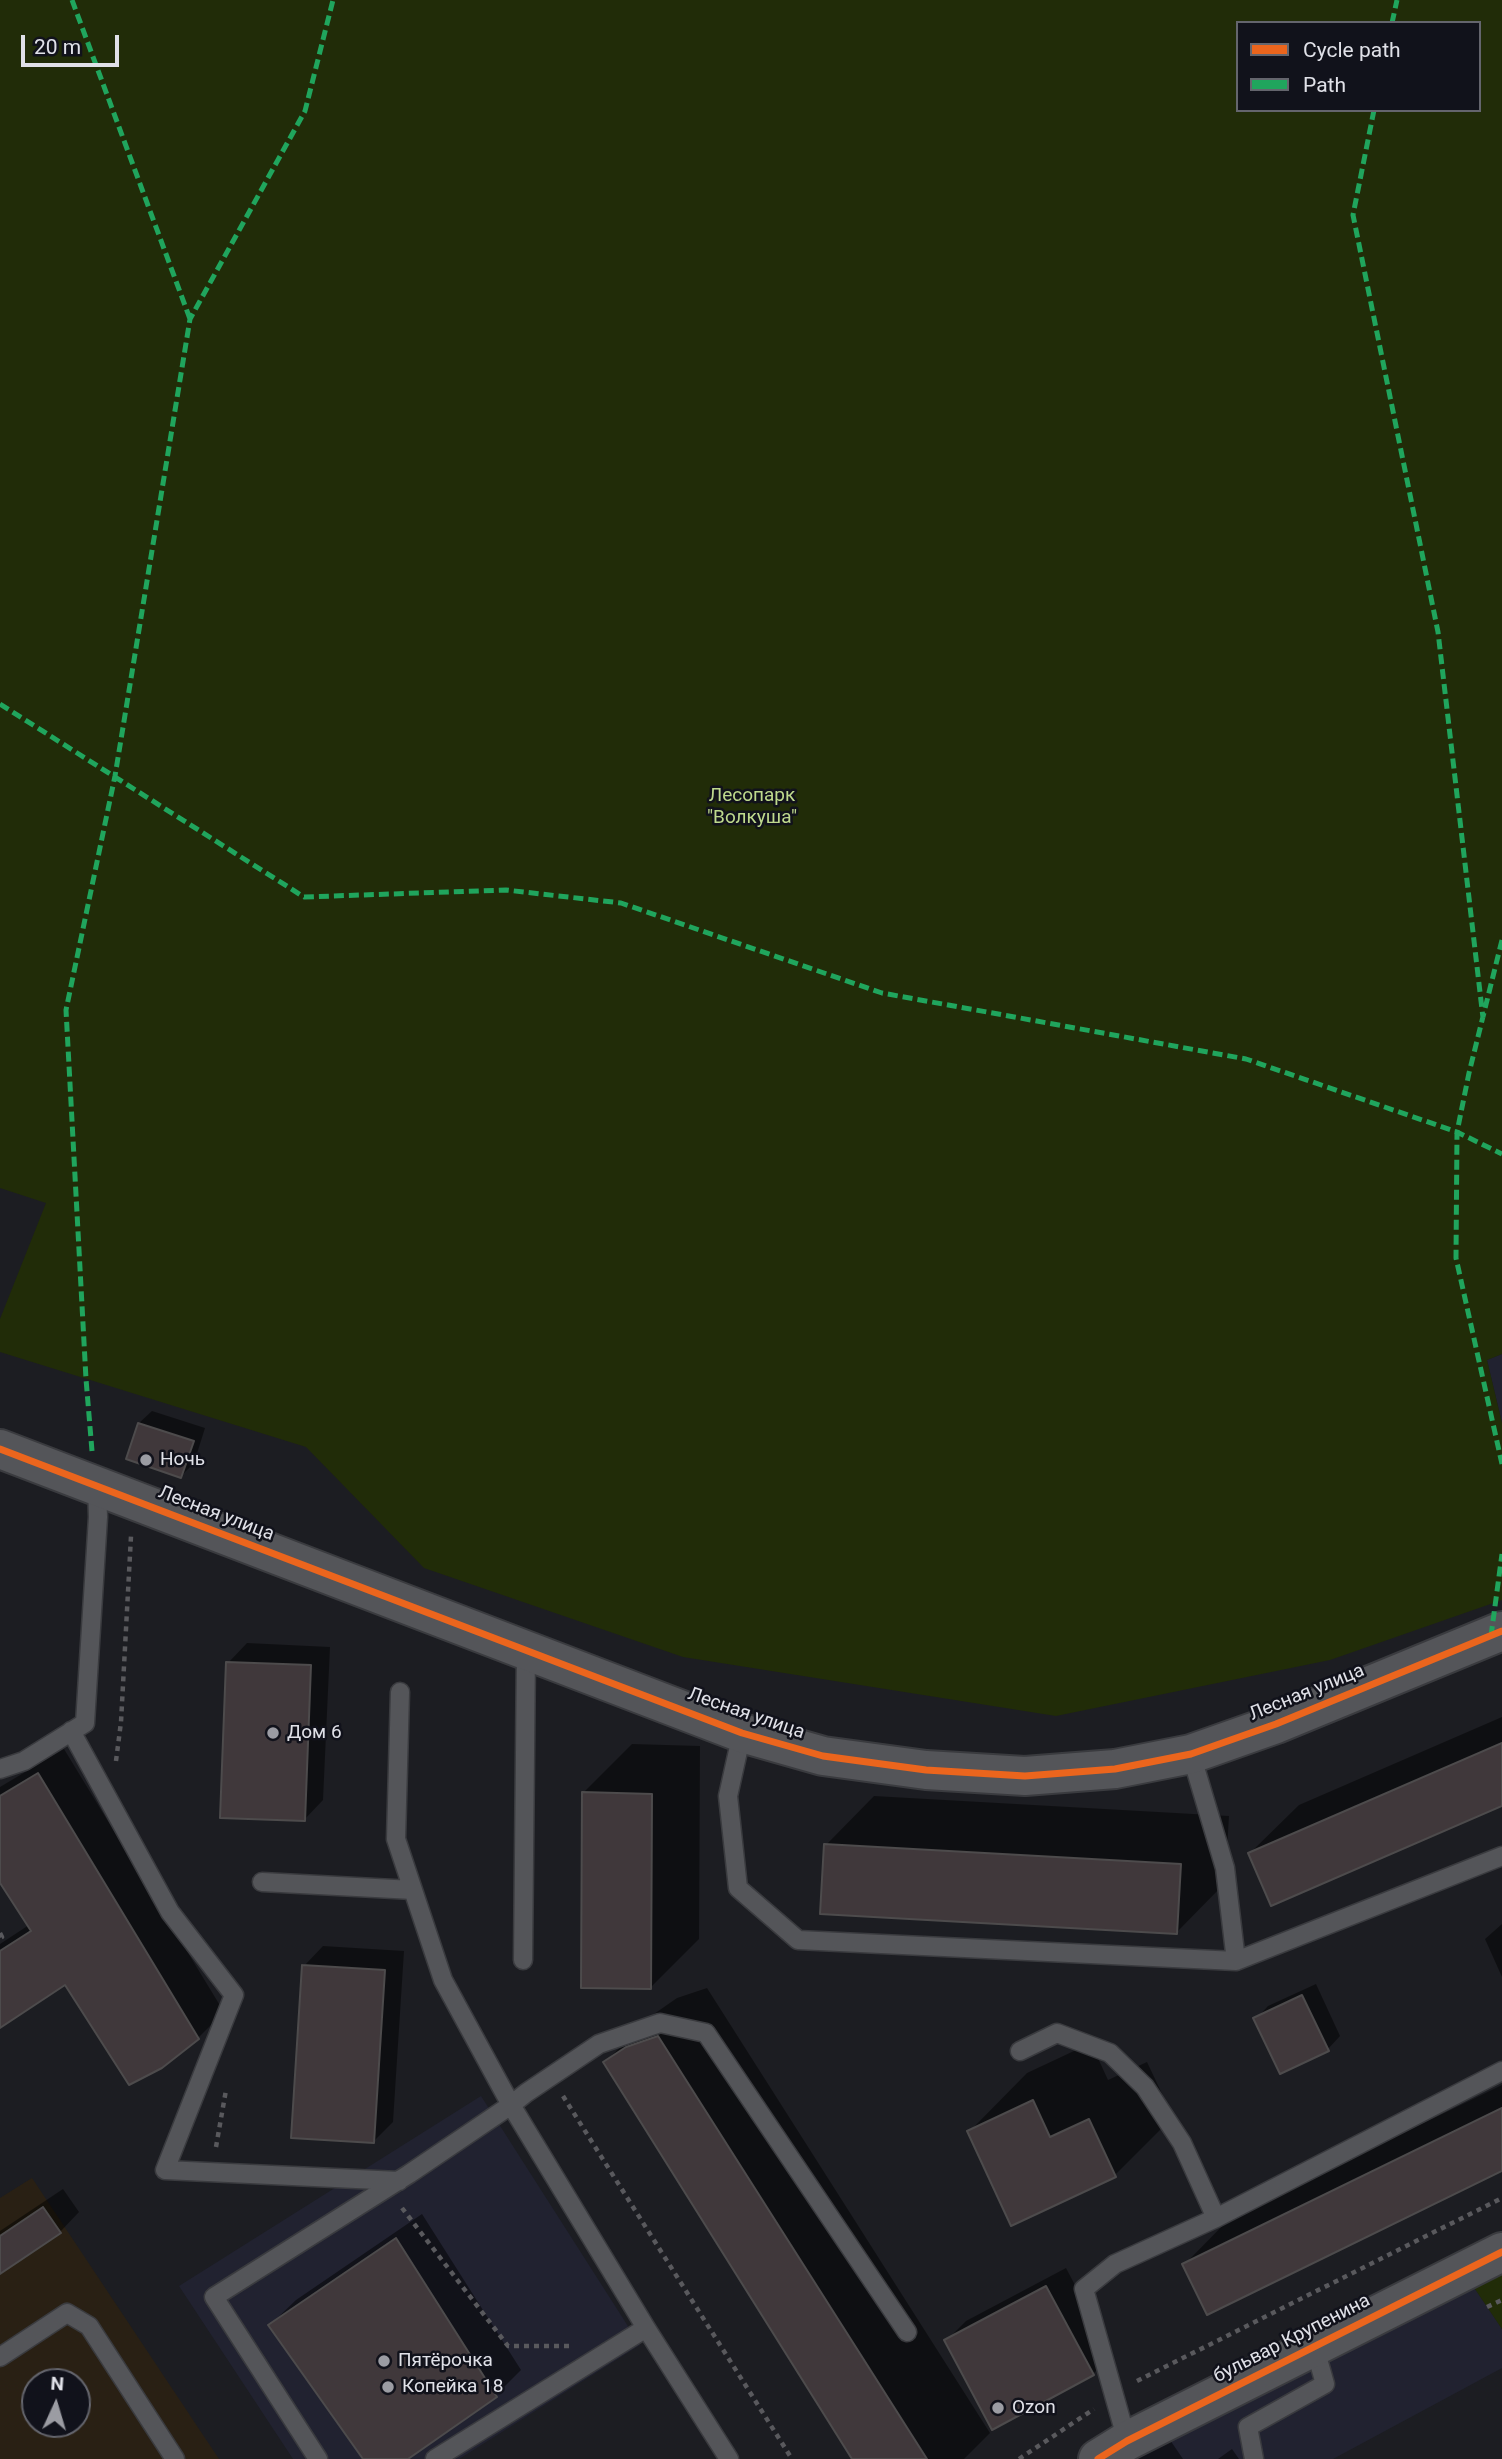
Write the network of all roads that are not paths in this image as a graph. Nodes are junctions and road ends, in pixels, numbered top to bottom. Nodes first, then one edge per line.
1 (0, 1449) edge
2 (97, 1501) junction
3 (1502, 1631) edge
4 (526, 1650) junction
5 (400, 1692) dead end
6 (71, 1731) junction
7 (742, 1733) junction
8 (1191, 1754) junction
9 (0, 1769) edge
10 (1502, 1856) edge
11 (262, 1882) dead end
12 (412, 1890) junction
13 (523, 1960) dead end
14 (1236, 1961) junction
15 (1020, 2051) dead end
16 (1502, 2071) edge
17 (511, 2105) junction
18 (393, 2185) junction
19 (1216, 2218) junction
20 (1502, 2252) edge
21 (646, 2328) junction
22 (908, 2332) dead end
23 (1314, 2345) junction
24 (0, 2357) edge
25 (1113, 2450) edge
26 (175, 2459) edge
27 (318, 2459) edge
28 (435, 2459) edge
29 (729, 2459) edge
30 (1254, 2459) edge

1 - 2 street, Лесная улица
2 - 4 street, Лесная улица
2 - 6 lane
3 - 8 street, Лесная улица
4 - 7 street, Лесная улица
4 - 13 lane
5 - 12 lane
6 - 9 lane
6 - 18 lane
7 - 8 street, Лесная улица
7 - 14 lane
8 - 14 lane
10 - 14 lane
11 - 12 lane
12 - 17 lane
15 - 19 lane
16 - 19 lane
17 - 18 lane
17 - 21 lane
17 - 22 lane
18 - 27 lane
19 - 25 lane
20 - 23 street, бульвар Крупенина
21 - 28 lane
21 - 29 lane
23 - 25 street, бульвар Крупенина
23 - 30 lane
24 - 26 lane

